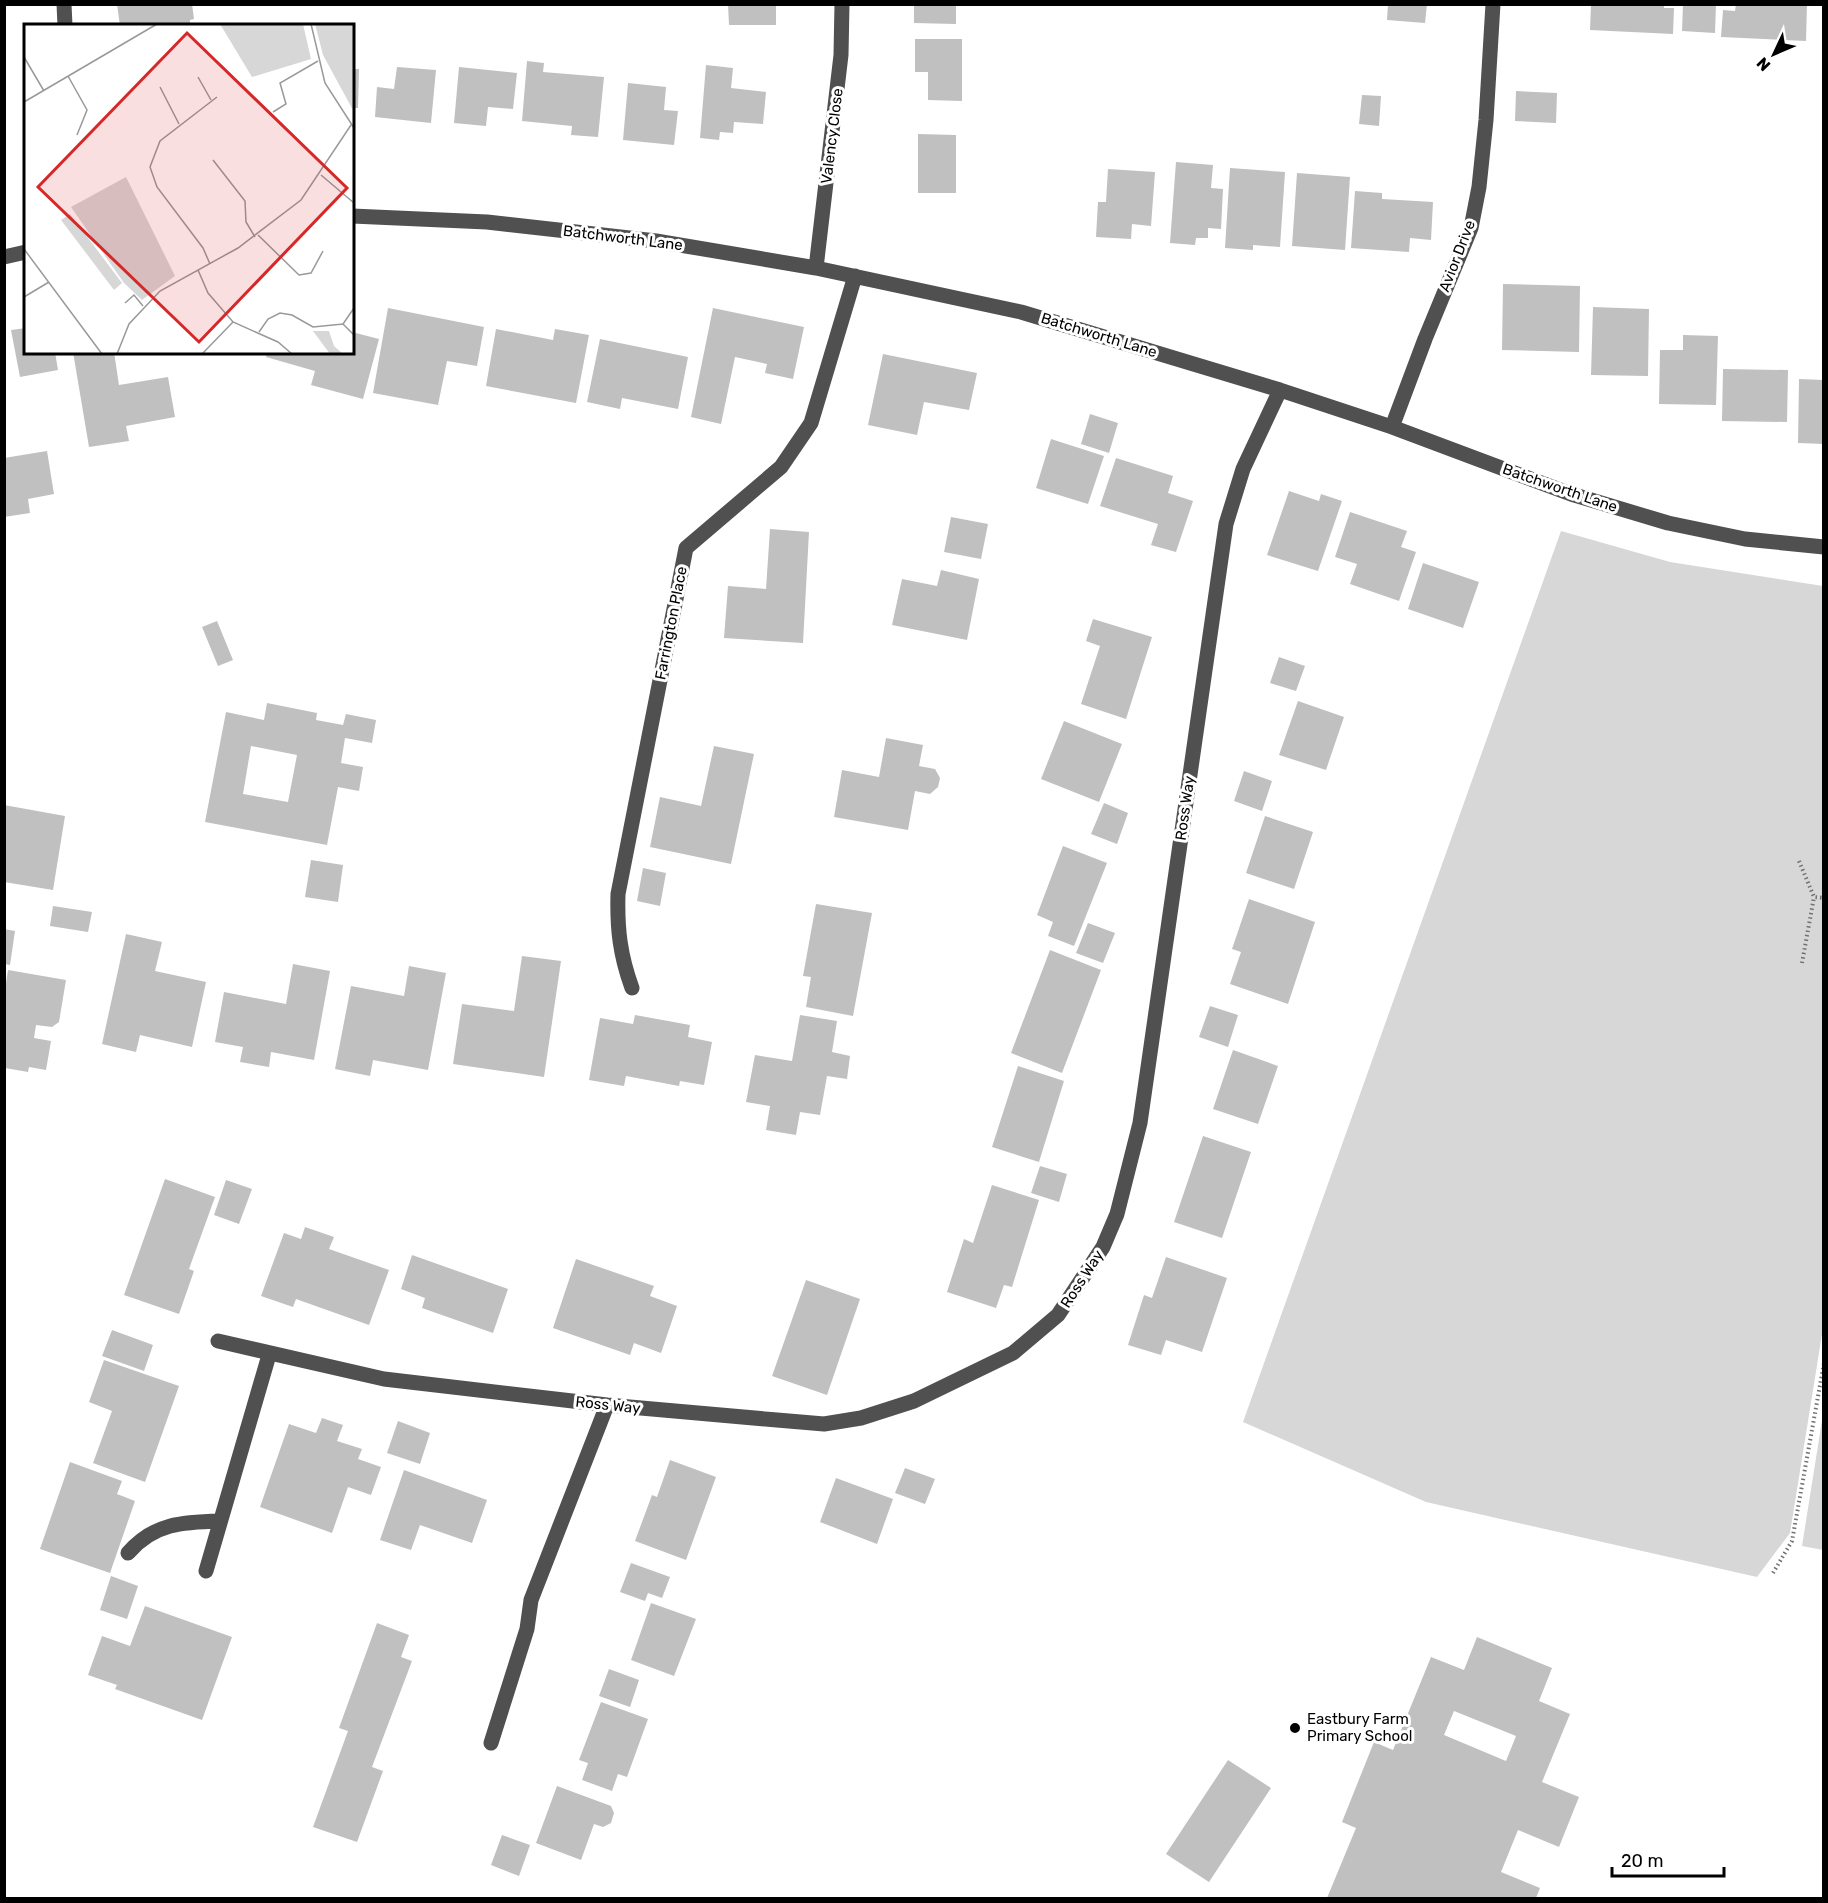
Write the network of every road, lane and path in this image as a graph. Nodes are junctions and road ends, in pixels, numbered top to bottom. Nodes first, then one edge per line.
1 (64, 4) edge
2 (842, 4) edge
3 (1493, 4) edge
4 (65, 24) edge
5 (354, 216) edge
6 (24, 252) edge
7 (4, 257) edge
8 (816, 268) junction
9 (855, 276) junction
10 (1280, 390) junction
11 (1392, 427) junction
12 (1824, 547) edge
13 (1799, 861) dead end
14 (1814, 897) junction
15 (1824, 898) edge
16 (1802, 963) dead end
17 (632, 988) dead end
18 (218, 1341) dead end
19 (269, 1355) junction
20 (1824, 1363) edge
21 (606, 1405) junction
22 (220, 1521) junction
23 (128, 1553) dead end
24 (206, 1571) dead end
25 (1773, 1572) dead end
26 (491, 1743) dead end

1 - 4 street
2 - 8 street, Valency Close
3 - 11 street, Avior Drive
5 - 8 street, Batchworth Lane
6 - 7 street
8 - 9 street, Batchworth Lane
9 - 10 street, Batchworth Lane
9 - 17 street, Farrington Place
10 - 11 street, Batchworth Lane
10 - 21 street, Ross Way
11 - 12 street, Batchworth Lane
13 - 14 path
14 - 15 path
14 - 16 path
18 - 19 street, Ross Way
19 - 21 street, Ross Way
19 - 22 street
20 - 25 path
21 - 26 street
22 - 23 street
22 - 24 street

